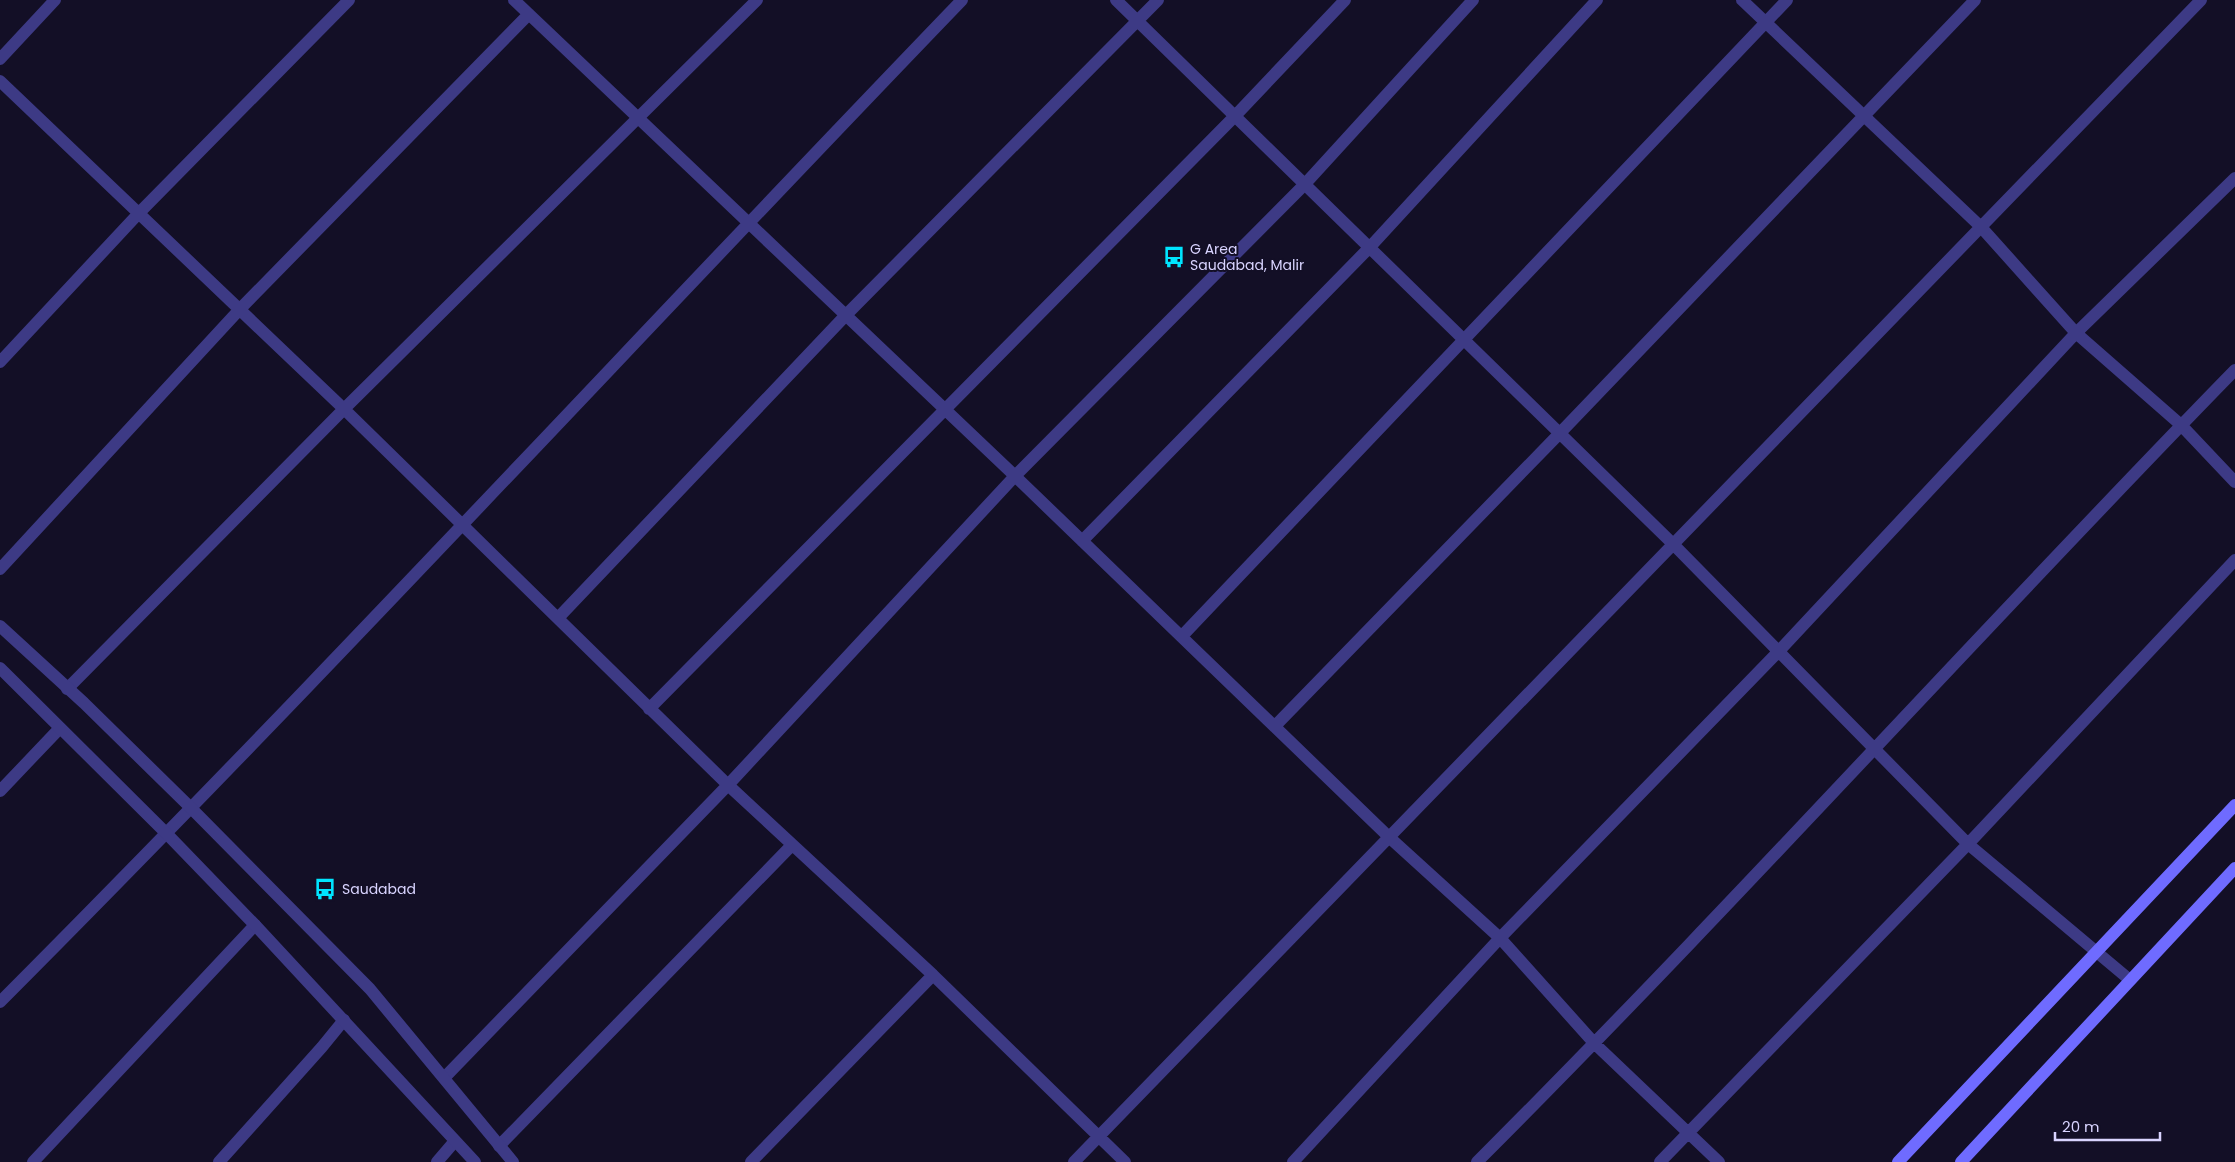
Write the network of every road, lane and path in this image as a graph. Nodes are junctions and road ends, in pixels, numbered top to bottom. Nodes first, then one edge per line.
1 (55, 0) edge
2 (349, 0) edge
3 (514, 0) edge
4 (757, 0) edge
5 (962, 0) edge
6 (1116, 0) edge
7 (1158, 0) edge
8 (1345, 0) edge
9 (1473, 0) edge
10 (1597, 0) edge
11 (1742, 0) edge
12 (1787, 0) edge
13 (1975, 0) edge
14 (2200, 0) edge
15 (529, 14) junction
16 (1138, 22) junction
17 (1765, 22) junction
18 (0, 59) edge
19 (0, 81) edge
20 (1864, 115) junction
21 (1235, 116) junction
22 (638, 118) junction
23 (2235, 178) edge
24 (1305, 184) junction
25 (139, 213) junction
26 (748, 222) junction
27 (1981, 227) junction
28 (1370, 247) junction
29 (240, 309) junction
30 (846, 315) junction
31 (2076, 333) junction
32 (1464, 339) junction
33 (0, 362) edge
34 (2235, 370) edge
35 (344, 409) junction
36 (944, 409) junction
37 (2181, 425) junction
38 (1560, 433) junction
39 (1015, 476) junction
40 (2235, 482) edge
41 (461, 524) junction
42 (1082, 541) junction
43 (1672, 543) junction
44 (2235, 560) edge
45 (0, 569) edge
46 (558, 618) junction
47 (0, 626) edge
48 (1182, 636) junction
49 (1779, 651) junction
50 (0, 668) edge
51 (67, 689) junction
52 (649, 709) junction
53 (1275, 726) junction
54 (60, 728) junction
55 (1873, 748) junction
56 (728, 786) junction
57 (0, 791) edge
58 (2235, 805) edge
59 (192, 808) junction
60 (167, 834) junction
61 (1390, 838) junction
62 (1968, 844) junction
63 (792, 845) junction
64 (2235, 868) edge
65 (255, 925) junction
66 (1500, 938) junction
67 (2097, 950) junction
68 (933, 974) junction
69 (2130, 980) junction
70 (0, 1002) edge
71 (344, 1020) junction
72 (1595, 1044) junction
73 (444, 1077) junction
74 (1687, 1133) junction
75 (1098, 1137) junction
76 (455, 1141) junction
77 (499, 1146) junction
78 (33, 1162) edge
79 (218, 1162) edge
80 (436, 1162) edge
81 (475, 1162) edge
82 (513, 1162) edge
83 (751, 1162) edge
84 (1074, 1162) edge
85 (1125, 1162) edge
86 (1293, 1162) edge
87 (1477, 1162) edge
88 (1660, 1162) edge
89 (1719, 1162) edge
90 (1898, 1162) edge
91 (1961, 1162) edge

1 - 18 street
2 - 25 street
3 - 15 street
4 - 22 street
5 - 26 street
6 - 16 street
7 - 16 street
8 - 21 street
9 - 24 street
10 - 28 street
11 - 17 street
12 - 17 street
13 - 20 street
14 - 27 street
15 - 22 street
15 - 29 street
16 - 21 street
16 - 30 street
17 - 20 street
17 - 32 street
19 - 25 street
20 - 27 street
20 - 38 street
21 - 24 street
21 - 36 street
22 - 26 street
22 - 35 street
23 - 31 street
24 - 28 street
24 - 39 street
25 - 29 street
25 - 33 street
26 - 30 street
26 - 41 street
27 - 31 street
27 - 43 street
28 - 32 street
28 - 42 street
29 - 35 street
29 - 45 street
30 - 36 street
30 - 46 street
31 - 37 street
31 - 49 street
32 - 38 street
32 - 48 street
34 - 37 street
35 - 41 street
35 - 51 street
36 - 39 street
36 - 52 street
37 - 40 street
37 - 55 street
38 - 43 street
38 - 53 street
39 - 42 street
39 - 56 street
41 - 46 street
41 - 59 street
42 - 48 street
43 - 49 street
43 - 61 street
44 - 62 street
46 - 52 street
47 - 51 street
48 - 53 street
49 - 55 street
49 - 66 street
50 - 54 street
51 - 59 street
52 - 56 street
53 - 61 street
54 - 57 street
54 - 60 street
55 - 62 street
55 - 72 street
56 - 63 street
56 - 73 street
58 - 67 main road
59 - 60 street
59 - 73 street
60 - 65 street
60 - 70 street
61 - 66 street
61 - 75 street
62 - 67 street
62 - 74 street
63 - 68 street
63 - 77 street
64 - 69 main road
65 - 71 street
65 - 78 street
66 - 72 street
66 - 86 street
67 - 69 street
67 - 90 main road
68 - 75 street
68 - 83 street
69 - 91 main road
71 - 76 street
71 - 79 street
72 - 74 street
72 - 87 street
73 - 77 street
74 - 88 street
74 - 89 street
75 - 84 street
75 - 85 street
76 - 80 street
76 - 81 street
77 - 82 street

